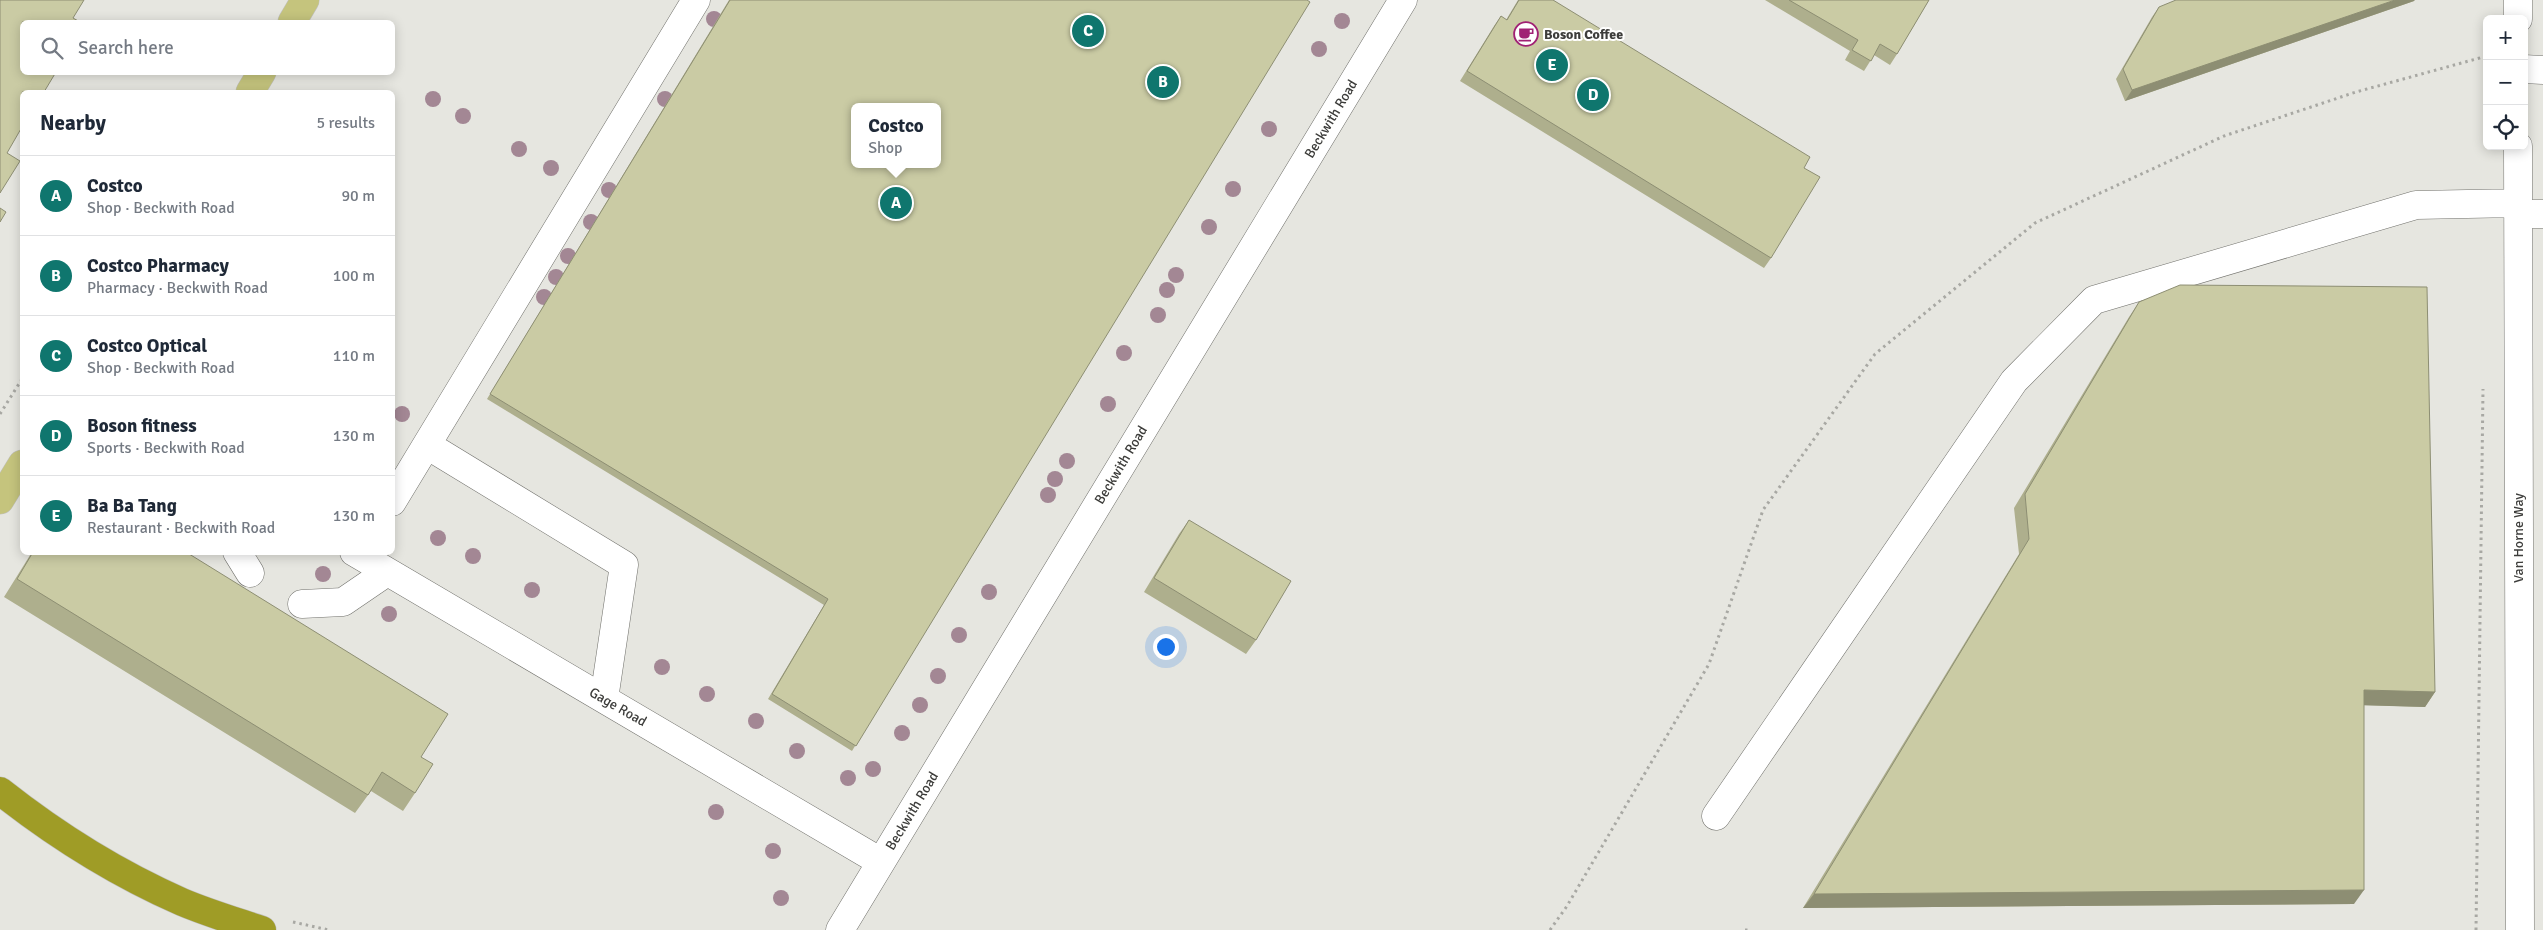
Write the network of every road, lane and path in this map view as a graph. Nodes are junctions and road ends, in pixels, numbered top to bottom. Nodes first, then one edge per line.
1 (306, 0) edge
2 (696, 0) edge
3 (1403, 0) edge
4 (2518, 0) edge
5 (2518, 15) edge
6 (293, 20) edge
7 (2483, 57) edge
8 (2528, 69) edge
9 (2543, 70) edge
10 (260, 75) edge
11 (251, 90) edge
12 (2519, 150) edge
13 (2527, 211) edge
14 (20, 381) edge
15 (2483, 383) dead end
16 (0, 414) edge
17 (427, 445) junction
18 (20, 467) edge
19 (395, 497) edge
20 (0, 500) edge
21 (360, 555) edge
22 (387, 572) junction
23 (302, 604) dead end
24 (604, 699) junction
25 (0, 791) edge
26 (1716, 816) dead end
27 (881, 862) junction
28 (262, 930) edge
29 (840, 930) edge
30 (1550, 930) edge
31 (2476, 930) edge
32 (2520, 930) edge

1 - 6 main road
2 - 17 street
3 - 27 street, Beckwith Road
4 - 5 street
7 - 30 path
8 - 9 street
10 - 11 main road
12 - 13 street, Van Horne Way
13 - 26 street
13 - 32 street, Van Horne Way
14 - 16 path
15 - 31 path
17 - 19 street
17 - 24 street
18 - 20 main road
21 - 22 street, Gage Road
22 - 23 street
22 - 24 street, Gage Road
24 - 27 street, Gage Road
25 - 28 highway
27 - 29 street, Beckwith Road

